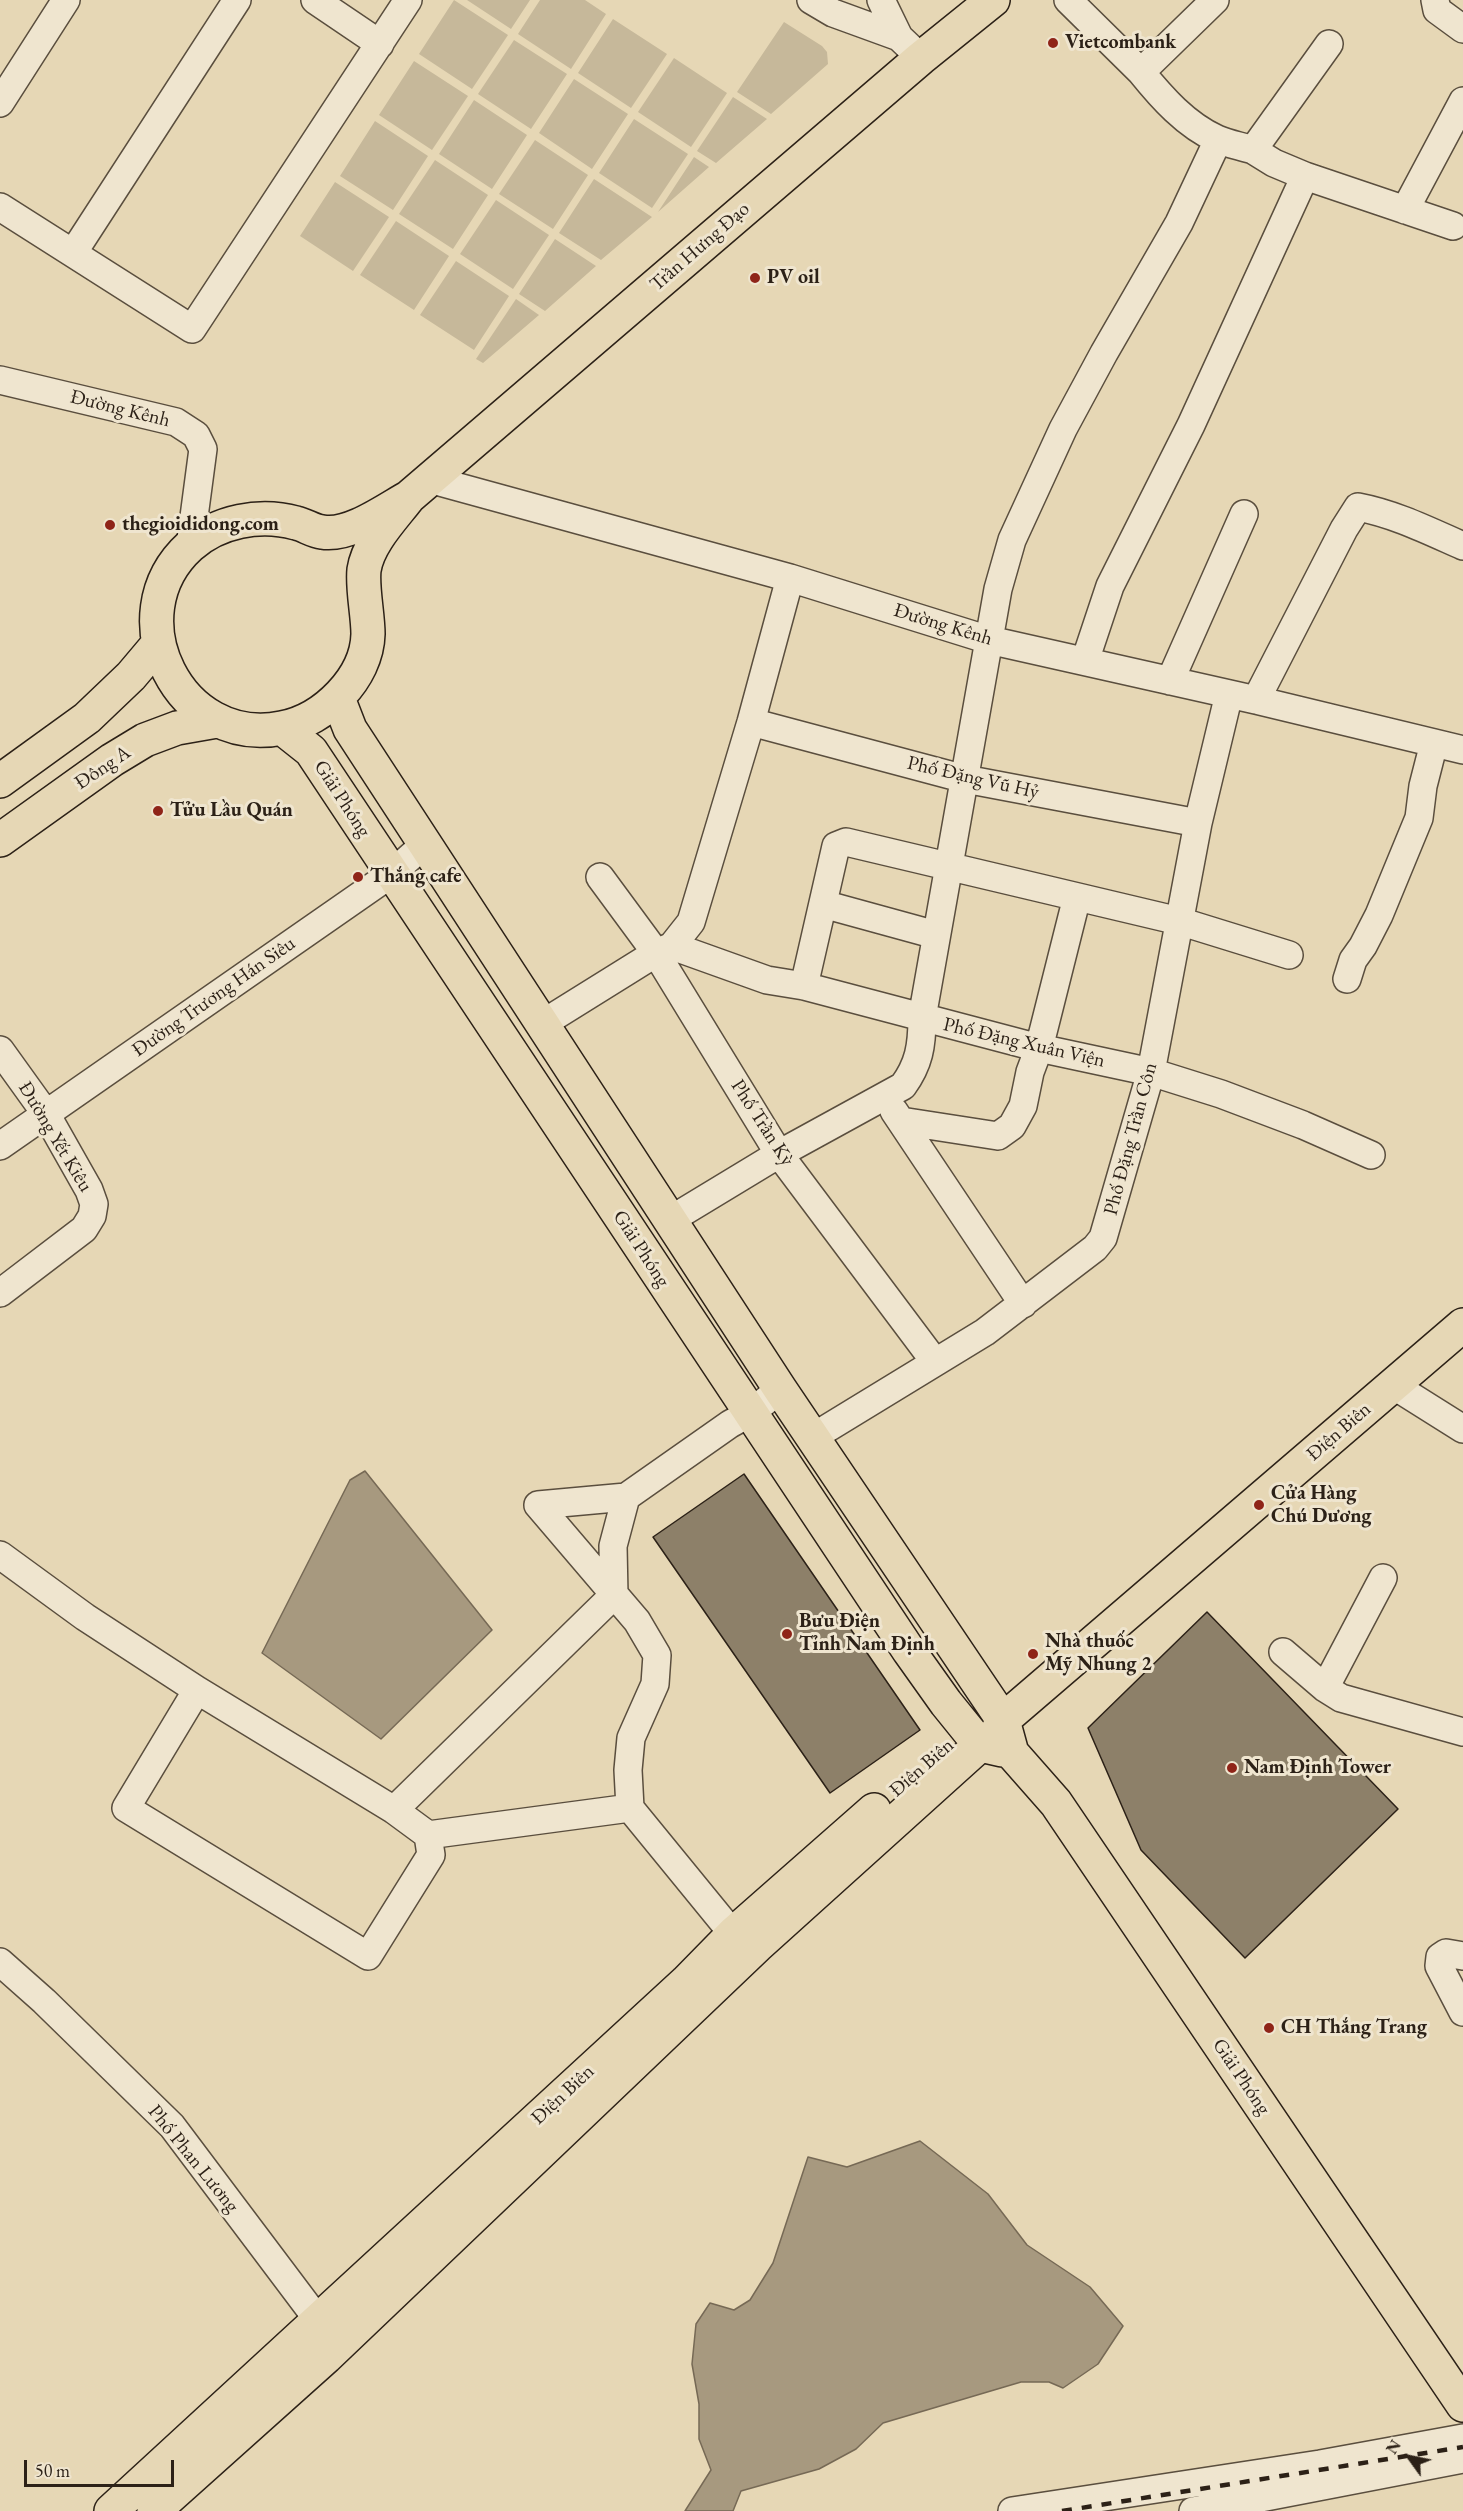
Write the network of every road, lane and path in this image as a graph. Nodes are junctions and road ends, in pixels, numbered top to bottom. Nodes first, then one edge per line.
1 (66, 0) edge
2 (237, 0) edge
3 (315, 0) edge
4 (408, 0) edge
5 (811, 0) edge
6 (881, 0) edge
7 (993, 0) edge
8 (1068, 0) edge
9 (1215, 0) edge
10 (1435, 0) edge
11 (1463, 29) edge
12 (380, 44) junction
13 (1329, 44) dead end
14 (910, 48) junction
15 (1142, 72) junction
16 (1463, 101) edge
17 (0, 103) edge
18 (1218, 140) junction
19 (1253, 150) junction
20 (1305, 176) junction
21 (0, 207) edge
22 (1405, 210) junction
23 (1453, 226) dead end
24 (73, 253) junction
25 (0, 380) edge
26 (419, 488) junction
27 (1244, 514) dead end
28 (296, 522) junction
29 (1463, 546) edge
30 (190, 547) junction
31 (790, 578) junction
32 (367, 603) junction
33 (989, 640) junction
34 (158, 644) junction
35 (1085, 661) junction
36 (1170, 681) junction
37 (1229, 694) junction
38 (338, 698) junction
39 (1256, 700) junction
40 (217, 721) junction
41 (751, 722) junction
42 (282, 728) junction
43 (1434, 743) junction
44 (1463, 750) edge
45 (965, 779) junction
46 (0, 780) edge
47 (1198, 823) junction
48 (0, 840) edge
49 (424, 844) junction
50 (947, 865) junction
51 (392, 874) junction
52 (600, 877) dead end
53 (1077, 897) junction
54 (823, 904) junction
55 (1179, 921) junction
56 (936, 935) junction
57 (664, 950) junction
58 (1289, 955) dead end
59 (1347, 979) dead end
60 (804, 986) junction
61 (922, 1018) junction
62 (542, 1024) junction
63 (1039, 1047) junction
64 (0, 1050) edge
65 (1151, 1072) junction
66 (885, 1097) junction
67 (46, 1114) junction
68 (901, 1121) junction
69 (0, 1146) edge
70 (779, 1154) junction
71 (1371, 1155) dead end
72 (670, 1220) junction
73 (0, 1293) edge
74 (1023, 1304) junction
75 (1463, 1325) edge
76 (935, 1362) junction
77 (1393, 1385) junction
78 (780, 1389) junction
79 (752, 1412) junction
80 (1463, 1429) edge
81 (813, 1437) junction
82 (627, 1497) junction
83 (0, 1555) edge
84 (1383, 1578) dead end
85 (614, 1595) junction
86 (1283, 1652) dead end
87 (1325, 1688) junction
88 (197, 1690) junction
89 (1006, 1709) junction
90 (1463, 1732) edge
91 (973, 1737) junction
92 (1012, 1753) junction
93 (630, 1808) junction
94 (394, 1810) junction
95 (428, 1835) junction
96 (733, 1934) junction
97 (1463, 1956) edge
98 (0, 1962) edge
99 (1463, 2012) edge
100 (318, 2320) junction
101 (1463, 2405) edge
102 (1463, 2438) edge
103 (1463, 2459) edge
104 (111, 2511) edge
105 (154, 2511) edge
106 (1012, 2511) edge
107 (1193, 2511) edge

1 - 17 street
2 - 24 street
3 - 12 street
4 - 12 street
5 - 14 street
6 - 14 street
7 - 14 main road, Trần Hưng Đạo
8 - 15 street
9 - 15 street
10 - 11 street
12 - 24 street
13 - 19 street
14 - 26 main road, Trần Hưng Đạo
15 - 18 street
16 - 22 street
18 - 19 street
18 - 33 street
19 - 20 street
20 - 22 street
20 - 35 street
21 - 24 street
22 - 23 street
25 - 30 street, Đường Kênh
26 - 28 main road
26 - 31 street, Đường Kênh
26 - 32 main road
27 - 36 street
28 - 30 main road
28 - 32 main road
29 - 39 street
30 - 34 main road
31 - 33 street, Đường Kênh
31 - 41 street
32 - 38 main road
33 - 35 street, Đường Kênh
33 - 45 street
34 - 40 main road
34 - 46 main road
35 - 36 street, Đường Kênh
36 - 37 street, Đường Kênh
37 - 39 street, Đường Kênh
37 - 47 street, Phố Đặng Trần Côn
38 - 42 main road
38 - 49 main road, Giải Phóng
39 - 43 street, Đường Kênh
40 - 42 main road
40 - 48 main road, Đông A
41 - 45 street, Phố Đặng Vũ Hỷ
41 - 57 street
42 - 51 main road, Giải Phóng
43 - 44 street, Đường Kênh
43 - 59 street
45 - 47 street, Phố Đặng Vũ Hỷ
45 - 50 street
47 - 55 street, Phố Đặng Trần Côn
49 - 51 street, Đường Trương Hán Siêu
49 - 62 main road, Giải Phóng
50 - 53 street
50 - 54 street
50 - 56 street
51 - 67 street, Đường Trương Hán Siêu
51 - 79 main road, Giải Phóng
52 - 57 street, Phố Trần Kỳ
53 - 55 street
53 - 63 street
54 - 56 street
54 - 60 street
55 - 58 street
55 - 65 street, Phố Đặng Trần Côn
56 - 61 street
57 - 60 street, Phố Đặng Xuân Viện
57 - 62 street
57 - 70 street, Phố Trần Kỳ
60 - 61 street, Phố Đặng Xuân Viện
61 - 63 street, Phố Đặng Xuân Viện
61 - 66 street
62 - 72 main road, Giải Phóng
63 - 65 street, Phố Đặng Xuân Viện
63 - 68 street
64 - 67 street, Đường Yết Kiêu
65 - 71 street, Phố Đặng Xuân Viện
65 - 74 street, Phố Đặng Trần Côn
66 - 68 street
66 - 70 street
67 - 69 street, Đường Trương Hán Siêu
67 - 73 street, Đường Yết Kiêu
68 - 74 street
70 - 72 street
70 - 76 street, Phố Trần Kỳ
72 - 78 main road, Giải Phóng
74 - 76 street, Phố Đặng Trần Côn
75 - 77 main road, Điện Biên
76 - 81 street, Phố Đặng Trần Côn
77 - 80 street
77 - 89 main road, Điện Biên
78 - 79 street
78 - 81 main road, Giải Phóng
79 - 82 street
79 - 91 main road, Giải Phóng
81 - 89 main road, Giải Phóng
82 - 85 street
82 - 85 street
83 - 88 street
84 - 87 street
85 - 93 street
85 - 94 street
86 - 87 street
87 - 90 street
88 - 94 street
88 - 95 street
89 - 91 main road, Điện Biên
89 - 92 main road, Giải Phóng
91 - 92 main road
91 - 96 main road, Điện Biên
91 - 105 main road, Điện Biên
92 - 101 main road, Giải Phóng
93 - 95 street
93 - 96 street
94 - 95 street
96 - 100 main road, Điện Biên
97 - 99 street
98 - 100 street, Phố Phan Lương
100 - 104 main road, Điện Biên
102 - 106 street
103 - 107 street

